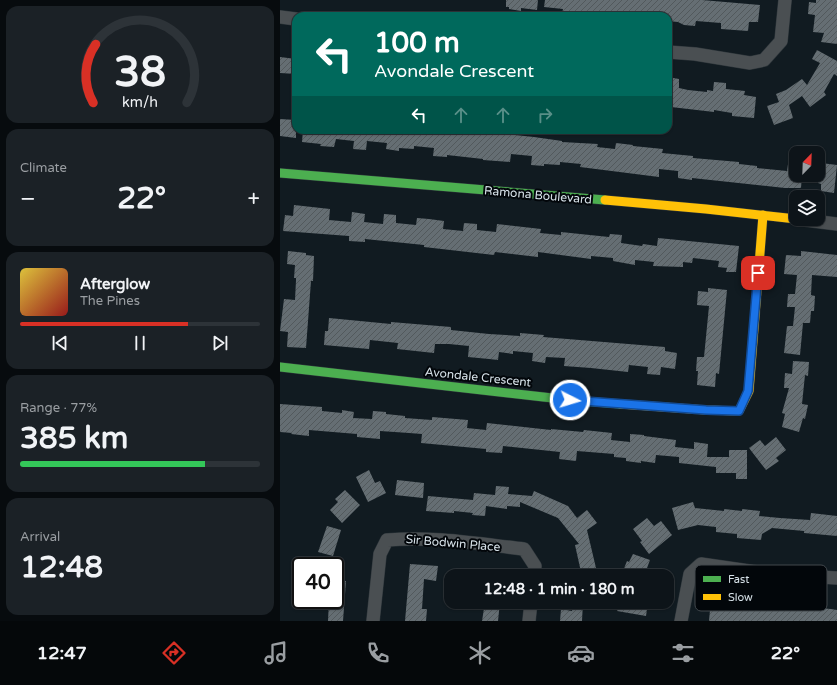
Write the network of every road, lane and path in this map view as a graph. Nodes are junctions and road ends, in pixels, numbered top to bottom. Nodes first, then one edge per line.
1 (786, 0) edge
2 (280, 17) edge
3 (292, 18) edge
4 (672, 52) edge
5 (280, 173) edge
6 (763, 214) junction
7 (789, 218) edge
8 (825, 223) edge
9 (837, 224) edge
10 (280, 367) edge
11 (535, 569) edge
12 (695, 569) edge
13 (827, 577) edge
14 (837, 578) edge
15 (530, 609) edge
16 (373, 621) edge
17 (529, 621) edge
18 (681, 621) edge

1 - 4 street
2 - 3 street
5 - 6 street, Ramona Boulevard
6 - 7 street, Ramona Boulevard
6 - 10 street, Avondale Crescent
8 - 9 street, Ramona Boulevard
11 - 16 street, Sir Bodwin Place
12 - 18 street
13 - 14 street
15 - 17 street

